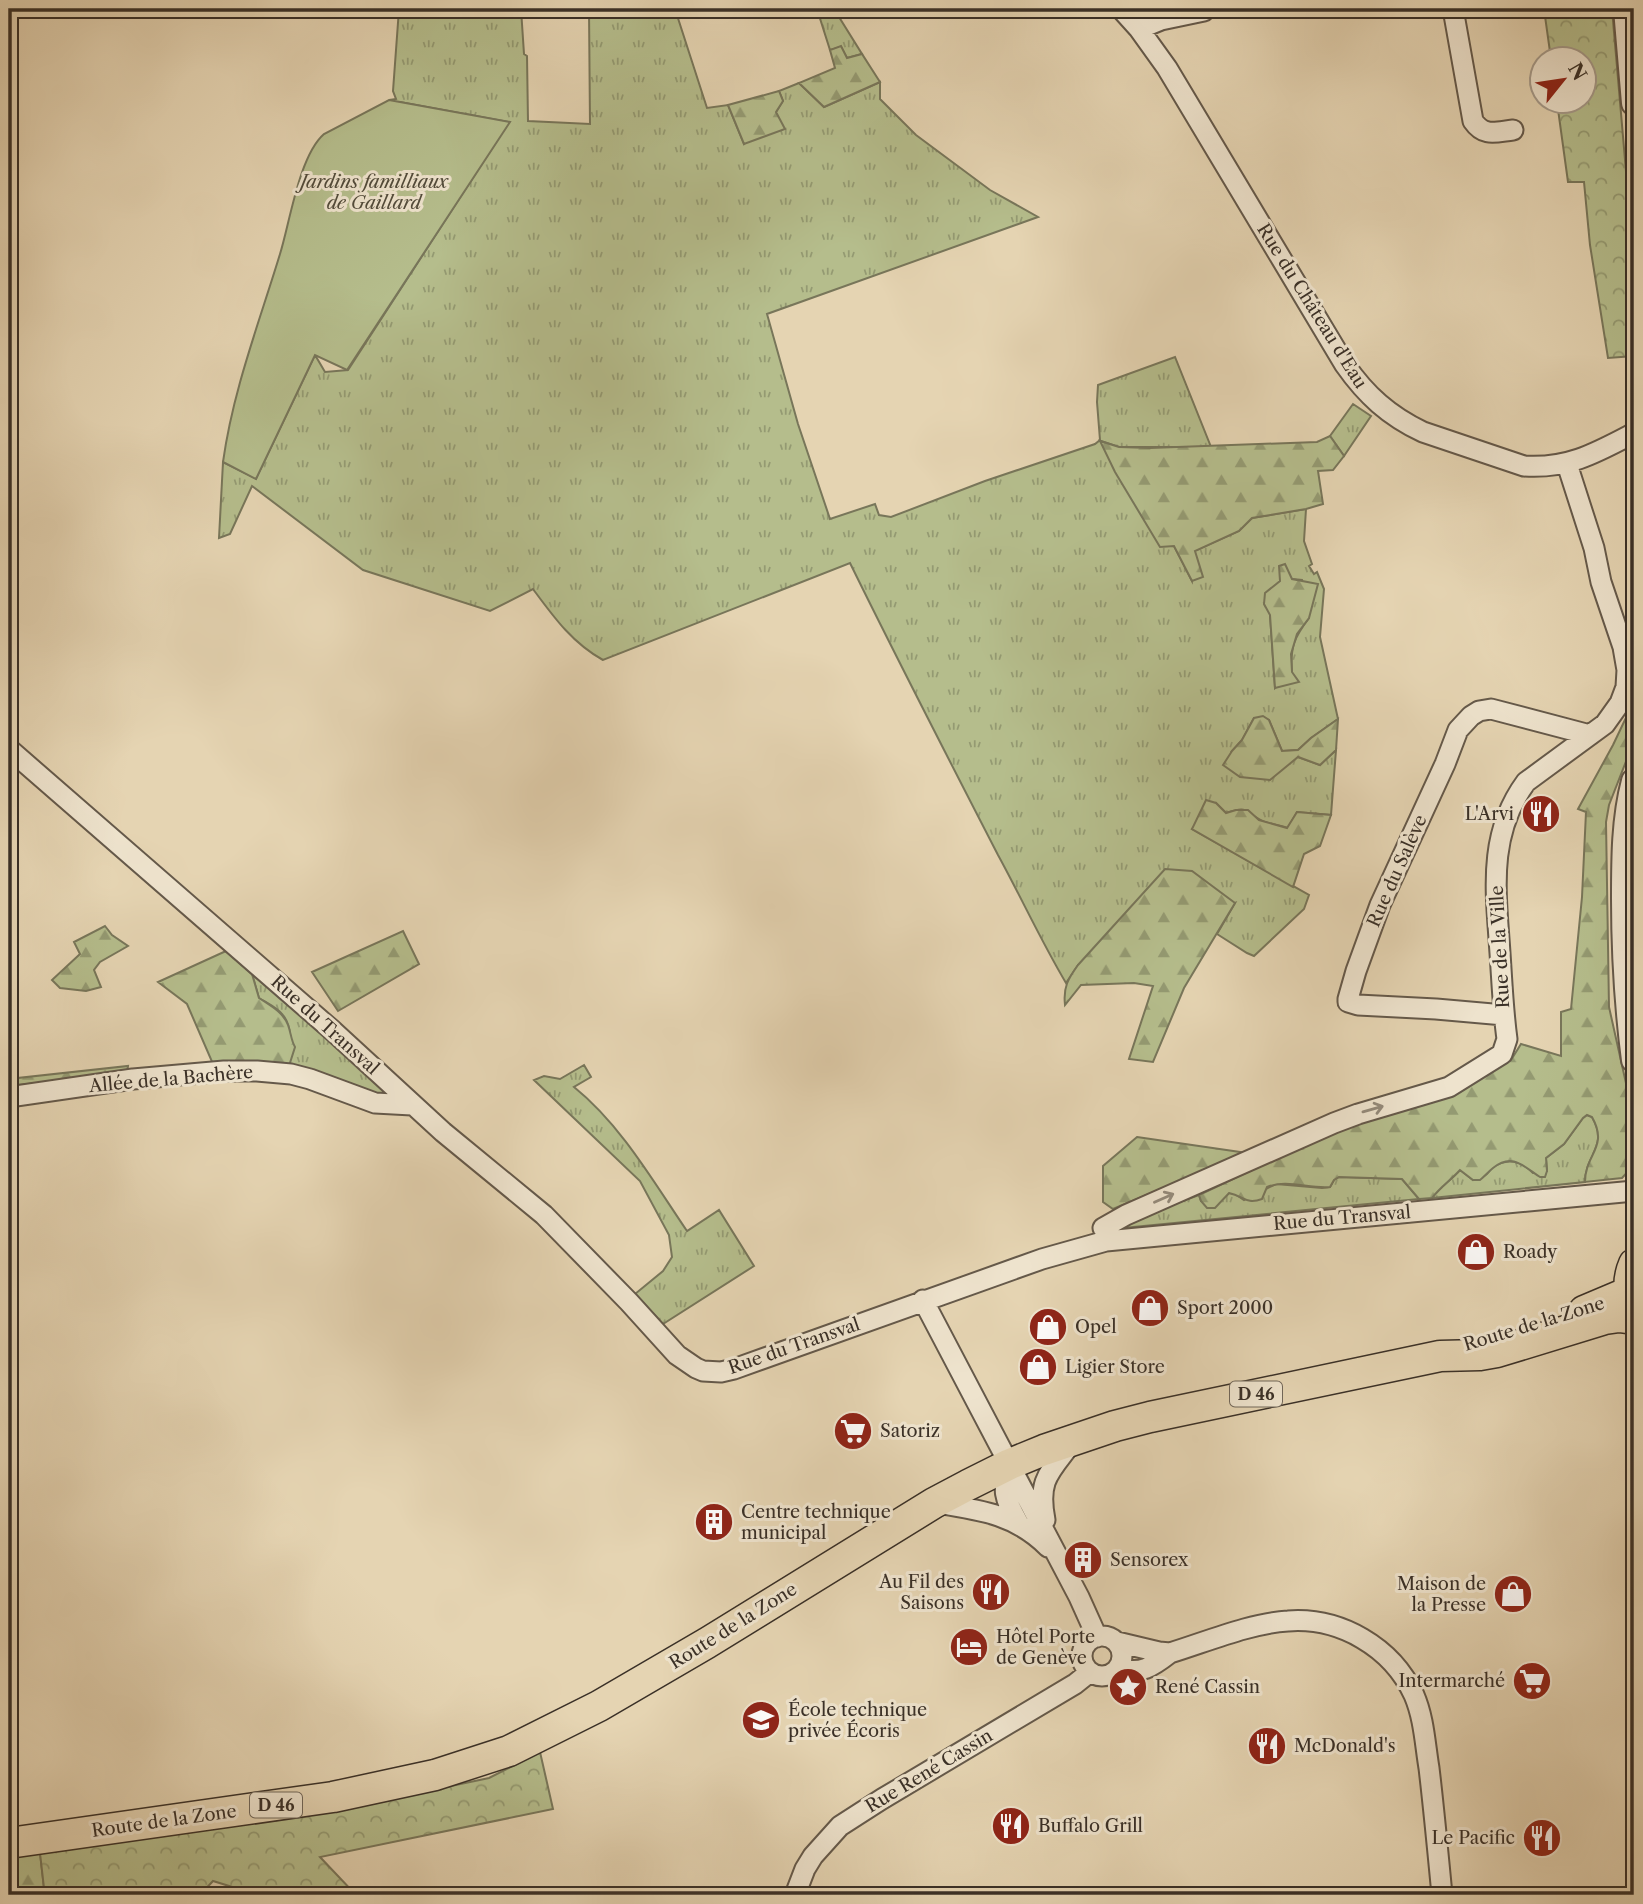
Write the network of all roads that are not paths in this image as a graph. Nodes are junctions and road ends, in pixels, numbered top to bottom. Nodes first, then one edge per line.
1 (1121, 9) edge
2 (1204, 9) edge
3 (1453, 9) edge
4 (1626, 9) edge
5 (1139, 29) junction
6 (1634, 103) edge
7 (1513, 130) dead end
8 (1634, 433) edge
9 (1566, 464) junction
10 (1590, 736) junction
11 (9, 749) edge
12 (1634, 781) edge
13 (1504, 1015) junction
14 (1634, 1060) edge
15 (9, 1097) edge
16 (412, 1105) junction
17 (1634, 1191) edge
18 (1103, 1228) dead end
19 (1633, 1296) edge
20 (923, 1300) junction
21 (1073, 1440) junction
22 (1010, 1464) junction
23 (934, 1503) junction
24 (1019, 1524) junction
25 (1053, 1549) junction
26 (1097, 1637) junction
27 (1116, 1642) junction
28 (1170, 1653) junction
29 (1118, 1668) junction
30 (1090, 1672) junction
31 (9, 1843) edge
32 (795, 1895) edge
33 (1442, 1895) edge

1 - 5 street, Rue du Château d'Eau
2 - 5 street
3 - 7 street
4 - 6 street
5 - 9 street, Rue du Château d'Eau
8 - 9 street, Rue du Château d'Eau
9 - 10 street, Rue de la Ville
10 - 13 street, Rue de la Ville
10 - 13 street, Rue du Salève
11 - 16 street, Rue du Transval
12 - 14 street
18 -> 13 street, Rue de la Ville
15 - 16 street, Allée de la Bachère
16 - 20 street, Rue du Transval
17 - 20 street, Rue du Transval
19 - 21 main road, Route de la Zone / D 46
20 - 22 street
21 - 22 main road, Route de la Zone / D 46
21 - 25 street
22 - 23 main road, Route de la Zone / D 46
22 - 24 street
22 - 25 street
23 - 24 street
23 - 31 main road, Route de la Zone / D 46
24 - 25 street
25 - 26 street
26 - 27 street, Rue René Cassin
26 - 30 street
27 - 28 street, Rue René Cassin
27 - 29 street
28 - 29 street, Rue René Cassin
28 - 33 street, Rue René Cassin
29 - 30 street, Rue René Cassin
30 - 32 street, Rue René Cassin

